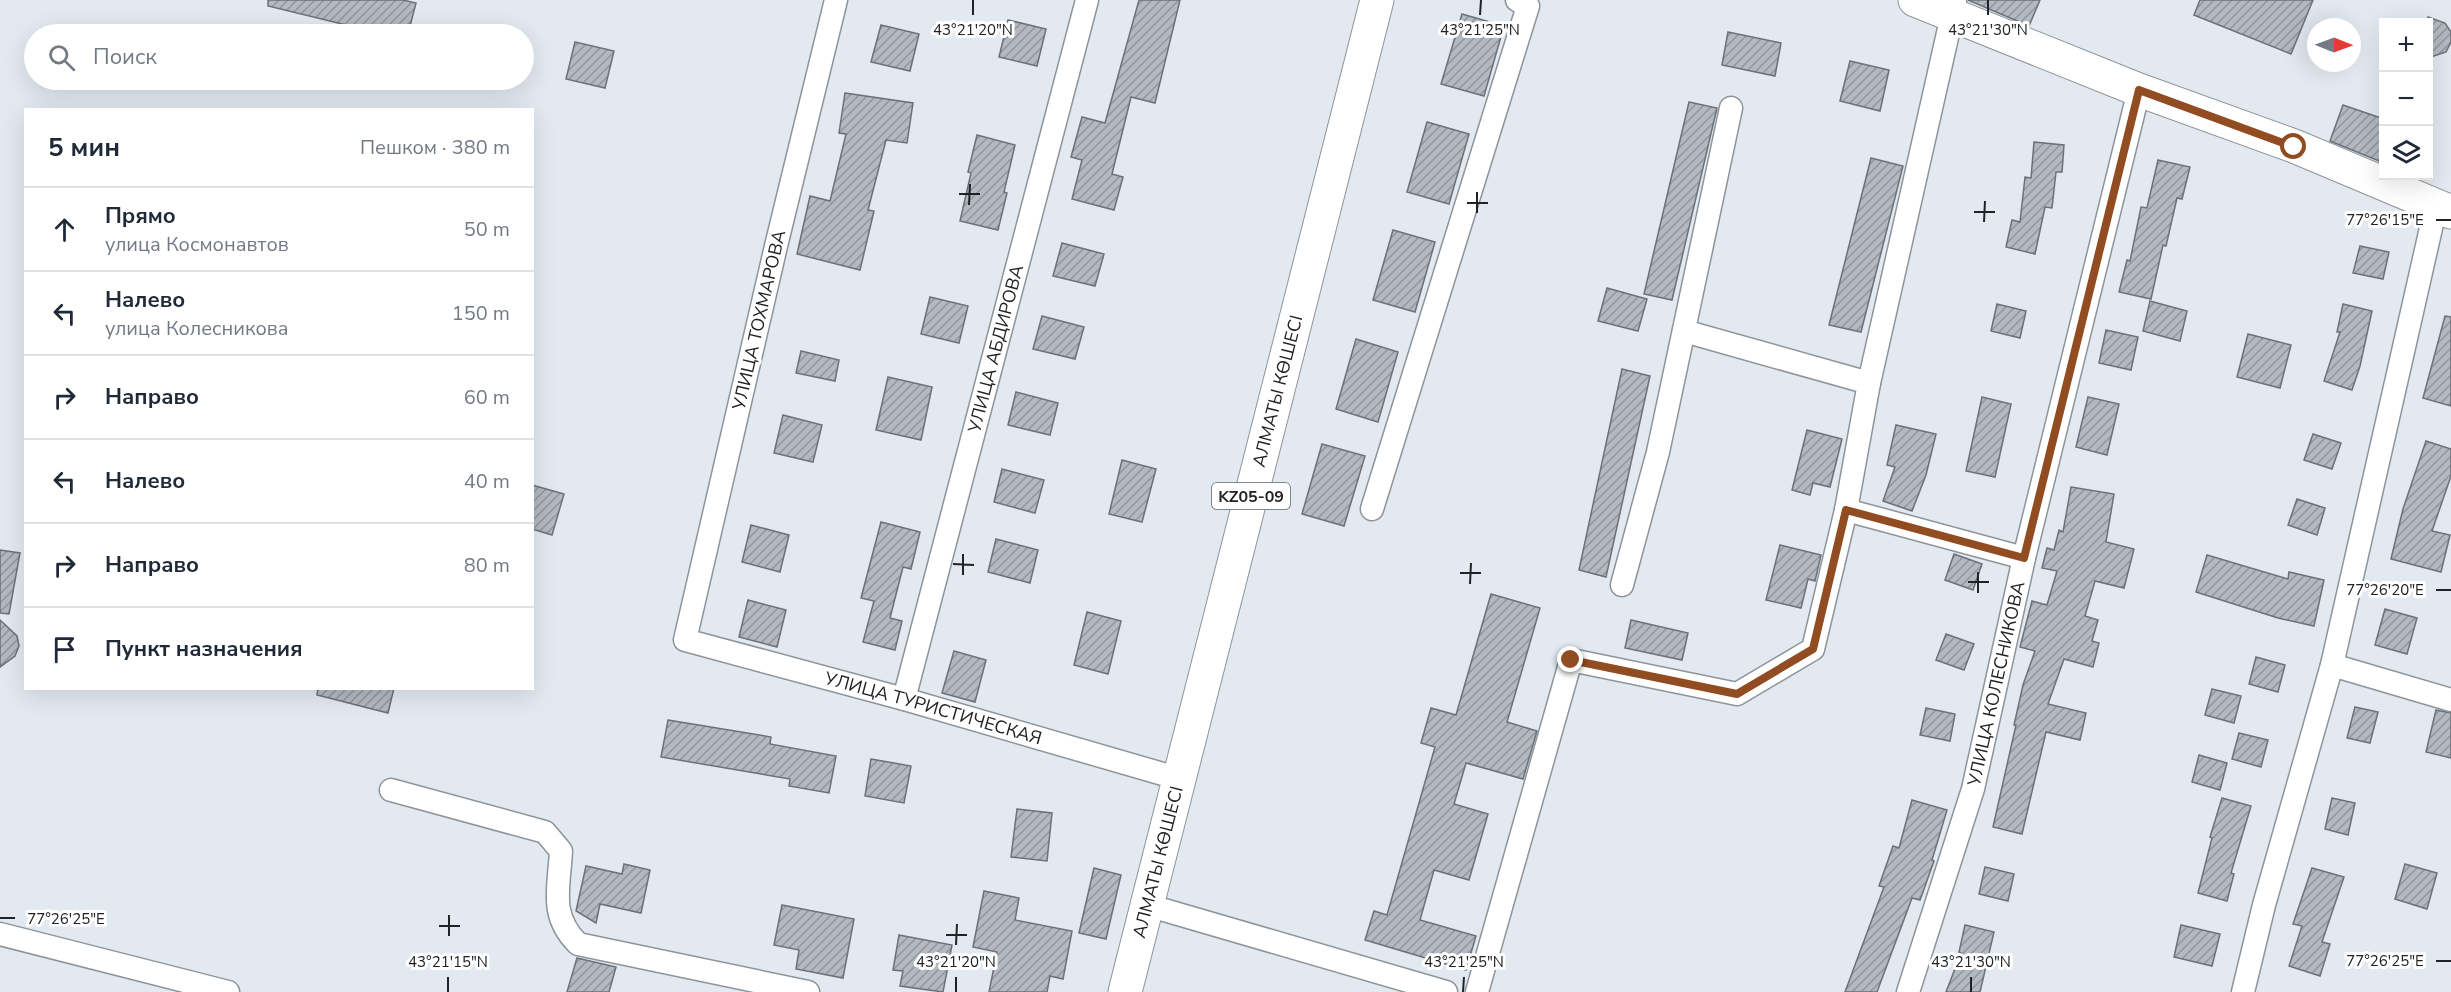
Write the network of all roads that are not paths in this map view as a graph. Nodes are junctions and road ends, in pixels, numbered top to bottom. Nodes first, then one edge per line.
1 (836, 0) edge
2 (1087, 0) edge
3 (1377, 0) edge
4 (1517, 0) edge
5 (1915, 0) edge
6 (1954, 7) edge
7 (2139, 90) junction
8 (1731, 108) dead end
9 (2444, 209) edge
10 (1684, 331) junction
11 (1869, 383) junction
12 (1372, 509) dead end
13 (1846, 510) junction
14 (2024, 558) junction
15 (1622, 585) dead end
16 (685, 640) joint
17 (2332, 665) junction
18 (904, 699) junction
19 (2451, 700) edge
20 (1180, 779) junction
21 (391, 790) dead end
22 (1147, 905) junction
23 (0, 934) edge
24 (228, 992) edge
25 (808, 992) edge
26 (1125, 992) edge
27 (1446, 992) edge
28 (1477, 992) edge
29 (1908, 992) edge
30 (2243, 992) edge

1 - 16 street, УЛИЦА ТОХМАРОВА
2 - 18 street, УЛИЦА АБДИРОВА
3 - 20 main road, АЛМАТЫ КӨШЕСІ / KZ05-09
4 - 12 street
5 - 6 main road
6 - 7 main road
6 - 11 street
7 - 9 main road
7 - 14 street, УЛИЦА КОЛЕСНИКОВА
8 - 10 street
9 - 17 street
10 - 11 street
10 - 15 street
11 - 13 street
13 - 14 street
13 - 28 street
14 - 29 street, УЛИЦА КОЛЕСНИКОВА
16 - 18 street, УЛИЦА ТУРИСТИЧЕСКАЯ
17 - 19 street
17 - 30 street
18 - 20 street, УЛИЦА ТУРИСТИЧЕСКАЯ
20 - 22 main road, АЛМАТЫ КӨШЕСІ / KZ05-09
21 - 25 street
22 - 26 main road, АЛМАТЫ КӨШЕСІ / KZ05-09
22 - 27 street
23 - 24 street

